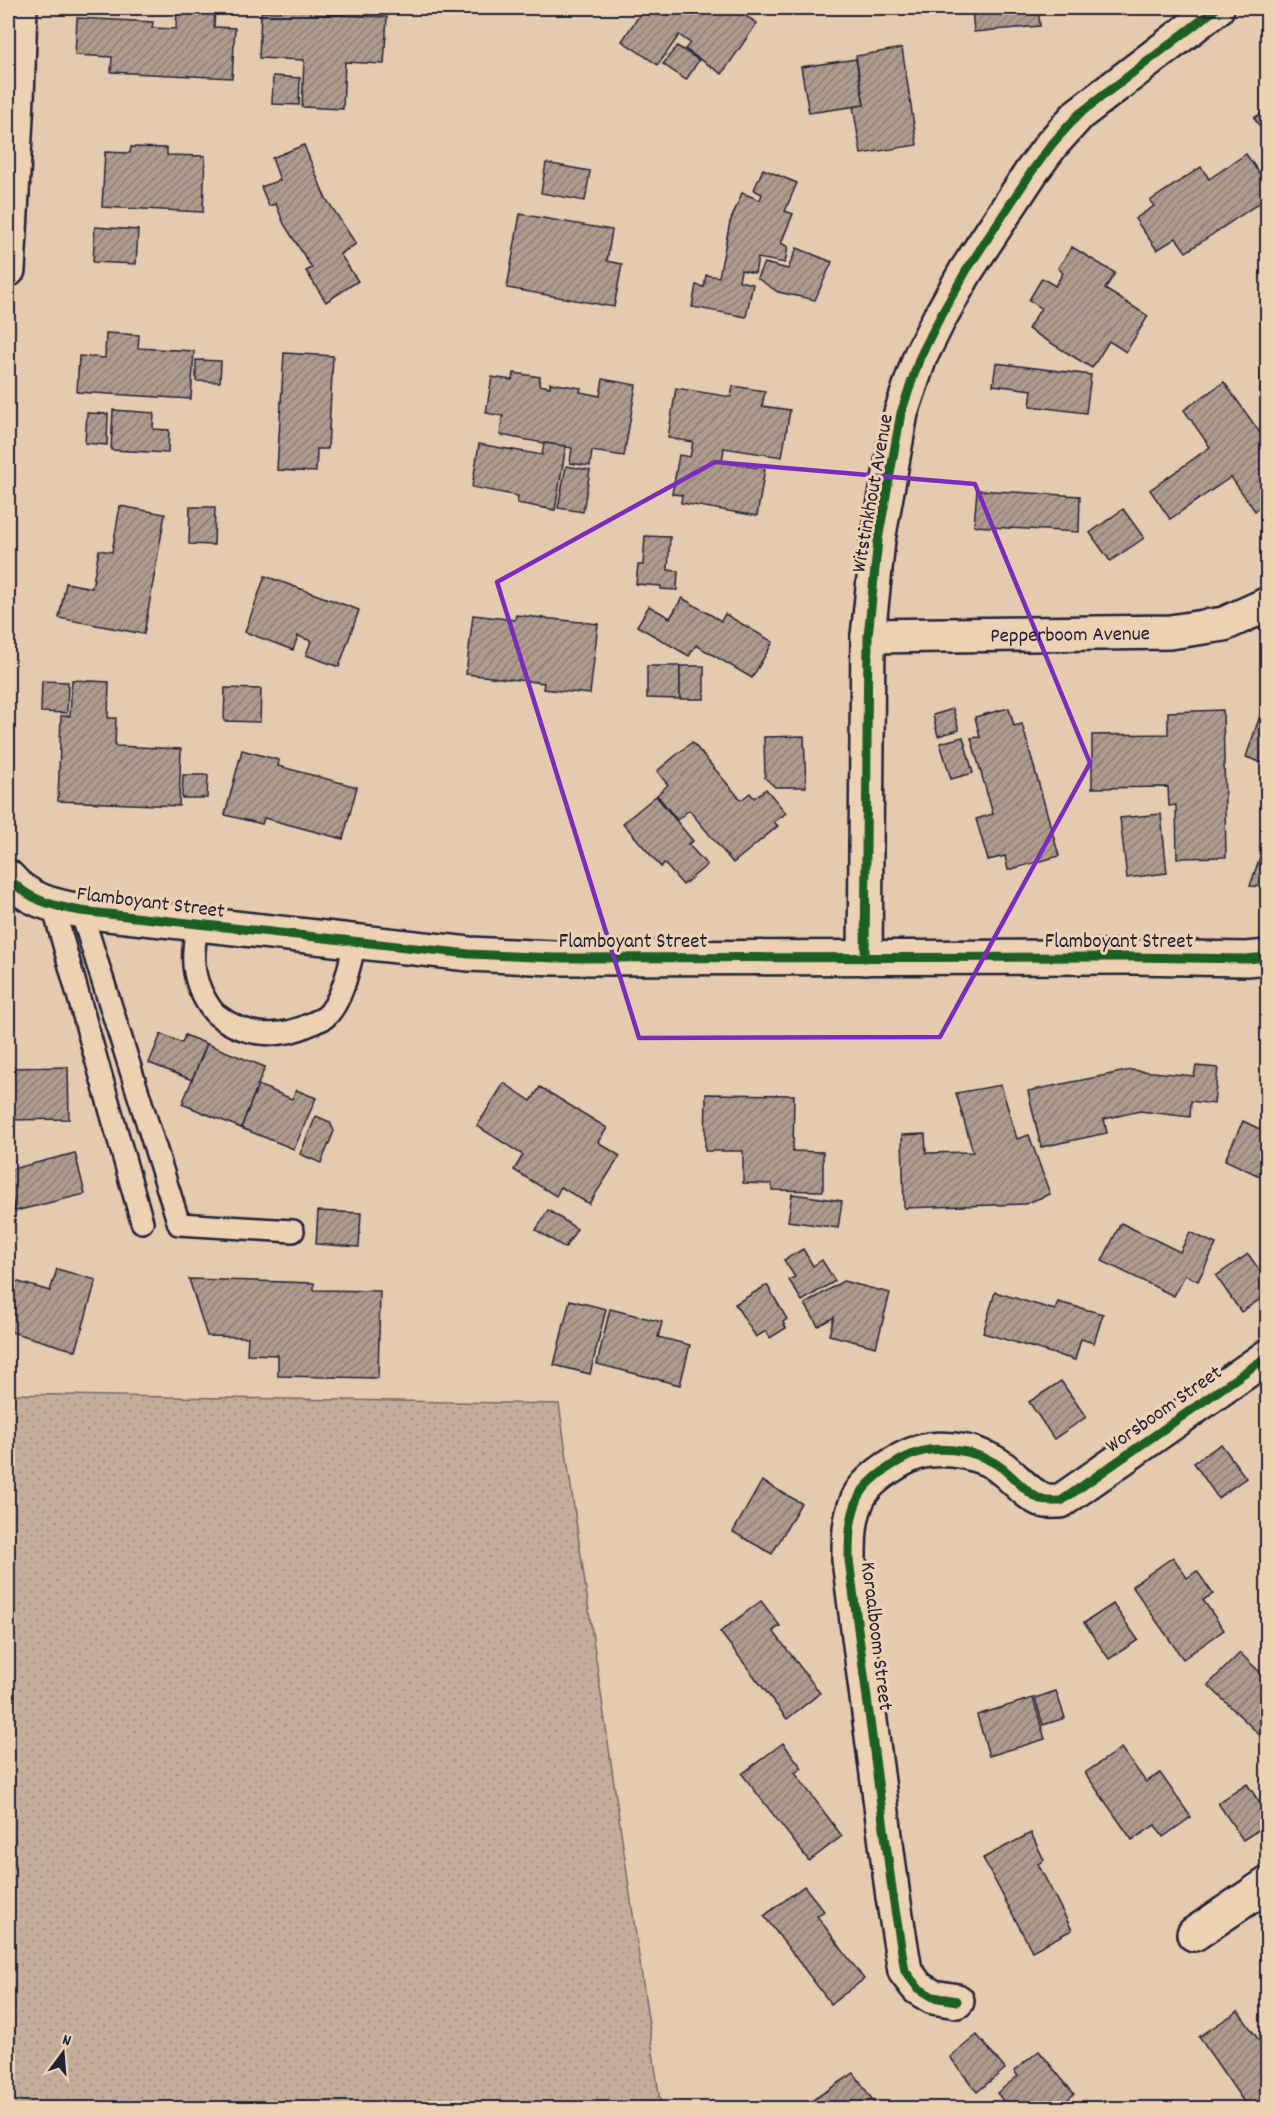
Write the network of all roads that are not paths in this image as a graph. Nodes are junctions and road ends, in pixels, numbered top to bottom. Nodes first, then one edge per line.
1 (20, 8) edge
2 (1217, 8) edge
3 (8, 270) edge
4 (1268, 604) edge
5 (868, 636) junction
6 (8, 879) edge
7 (67, 908) junction
8 (196, 925) junction
9 (355, 942) junction
10 (1268, 957) edge
11 (865, 958) junction
12 (142, 1222) dead end
13 (293, 1231) dead end
14 (1268, 1356) edge
15 (1079, 1490) joint
16 (1268, 1884) edge
17 (1194, 1934) dead end
18 (957, 2001) dead end

1 - 3 street
2 - 5 street, Witstinkhout Avenue
4 - 5 street, Pepperboom Avenue
5 - 11 street, Witstinkhout Avenue
6 - 7 street, Flamboyant Street
7 - 8 street, Flamboyant Street
7 - 12 lane
7 - 13 lane
8 - 9 street, Flamboyant Street
8 - 9 lane
9 - 11 street, Flamboyant Street
10 - 11 street, Flamboyant Street
14 - 15 street, Worsboom Street
15 - 18 street, Koraalboom Street
16 - 17 street

